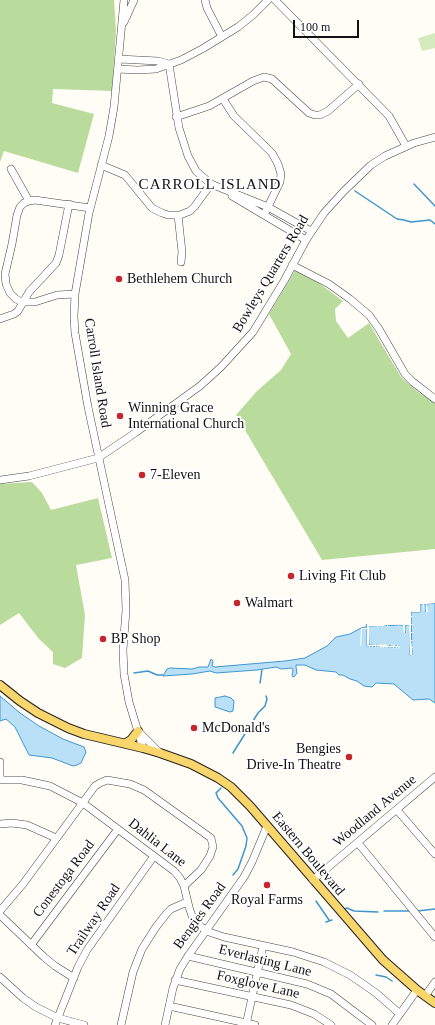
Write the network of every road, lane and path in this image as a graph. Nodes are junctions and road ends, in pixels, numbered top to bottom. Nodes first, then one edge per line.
1 (124, 0) edge
2 (134, 0) edge
3 (205, 0) edge
4 (268, 0) edge
5 (275, 0) edge
6 (121, 28) junction
7 (222, 37) junction
8 (119, 59) junction
9 (168, 64) junction
10 (118, 69) junction
11 (359, 84) junction
12 (224, 99) junction
13 (176, 117) junction
14 (435, 137) edge
15 (406, 146) junction
16 (101, 165) junction
17 (11, 169) dead end
18 (211, 184) junction
19 (223, 190) junction
20 (29, 201) junction
21 (69, 204) junction
22 (268, 207) junction
23 (90, 208) junction
24 (178, 215) junction
25 (264, 215) junction
26 (311, 232) junction
27 (306, 240) junction
28 (181, 262) dead end
29 (292, 264) junction
30 (75, 294) junction
31 (22, 302) junction
32 (0, 319) edge
33 (435, 399) edge
34 (98, 458) junction
35 (0, 480) edge
36 (0, 686) edge
37 (138, 731) junction
38 (126, 743) junction
39 (143, 748) junction
40 (160, 753) junction
41 (0, 762) edge
42 (435, 777) edge
43 (0, 780) edge
44 (83, 802) junction
45 (397, 810) junction
46 (0, 824) edge
47 (267, 826) junction
48 (118, 829) junction
49 (56, 838) junction
50 (358, 843) junction
51 (435, 854) edge
52 (154, 856) junction
53 (313, 880) junction
54 (184, 886) junction
55 (187, 902) junction
56 (0, 911) edge
57 (0, 915) edge
58 (207, 930) junction
59 (435, 937) edge
60 (31, 944) junction
61 (263, 946) junction
62 (188, 956) junction
63 (257, 972) junction
64 (0, 977) edge
65 (74, 978) junction
66 (175, 980) junction
67 (435, 982) edge
68 (417, 990) junction
69 (252, 996) junction
70 (425, 996) junction
71 (435, 1003) edge
72 (169, 1006) junction
73 (58, 1018) junction
74 (396, 1019) edge
75 (246, 1024) edge
76 (55, 1025) edge
77 (84, 1025) edge
78 (121, 1025) edge
79 (165, 1025) edge
80 (255, 1025) edge
81 (331, 1025) edge
82 (372, 1025) edge
83 (403, 1025) edge

1 - 6 street, Carroll Island Road
2 - 6 street
3 - 7 street
4 - 7 street
5 - 11 street
6 - 8 street, Carroll Island Road
7 - 9 street
8 - 9 street
8 - 10 street, Carroll Island Road
9 - 10 street
9 - 13 street
10 - 16 street, Carroll Island Road
11 - 12 street
11 - 15 street
12 - 13 street
12 - 22 street
13 - 18 street
14 - 15 street, Bowleys Quarters Road
15 - 26 street, Bowleys Quarters Road
16 - 23 street, Carroll Island Road
16 - 24 street
17 - 20 street
18 - 19 street
18 - 24 street
19 - 22 street
19 - 25 street
20 - 21 street
20 - 31 street
21 - 23 street
21 - 31 street
22 - 25 street
22 - 26 street
23 - 30 street, Carroll Island Road
24 - 28 street
25 - 27 street
26 - 27 street, Bowleys Quarters Road
27 - 29 street, Bowleys Quarters Road
29 - 33 street
29 - 34 street, Bowleys Quarters Road
30 - 31 street
30 - 34 street, Carroll Island Road
31 - 32 street
34 - 35 street, Bowleys Quarters Road
34 - 37 street, Carroll Island Road
36 - 38 main road, Eastern Boulevard
37 - 38 main road
37 - 39 street, Carroll Island Road
37 - 40 street
38 - 39 main road, Eastern Boulevard
39 - 40 main road, Eastern Boulevard
40 - 47 main road, Eastern Boulevard
41 - 43 street
42 - 45 street, Woodland Avenue
43 - 44 street, Dahlia Lane
44 - 48 street, Dahlia Lane
44 - 49 street
44 - 54 street
45 - 50 street, Woodland Avenue
45 - 51 street
46 - 49 street
47 - 53 main road, Eastern Boulevard
47 - 58 street, Bengies Road
48 - 52 street, Dahlia Lane
48 - 60 street, Conestoga Road
49 - 56 street
50 - 53 street, Woodland Avenue
50 - 59 street
52 - 54 street, Dahlia Lane
52 - 65 street, Trailway Road
53 - 68 main road, Eastern Boulevard
54 - 55 street, Dahlia Lane
55 - 58 street, Dahlia Lane
55 - 78 street
57 - 60 street
58 - 61 street, Dahlia Lane
58 - 62 street, Bengies Road
60 - 65 street
61 - 63 street
61 - 74 street, Dahlia Lane
62 - 63 street, Everlasting Lane
62 - 66 street, Bengies Road
63 - 69 street
63 - 82 street, Everlasting Lane
64 - 73 street
65 - 73 street, Trailway Road
66 - 69 street, Foxglove Lane
66 - 72 street, Bengies Road
67 - 70 street
68 - 70 main road, Eastern Boulevard
68 - 74 street
69 - 75 street
69 - 81 street, Foxglove Lane
70 - 71 main road, Eastern Boulevard
72 - 75 street
72 - 79 street, Bengies Road
73 - 76 street, Trailway Road
73 - 77 street
74 - 83 street, Dahlia Lane
75 - 80 street

